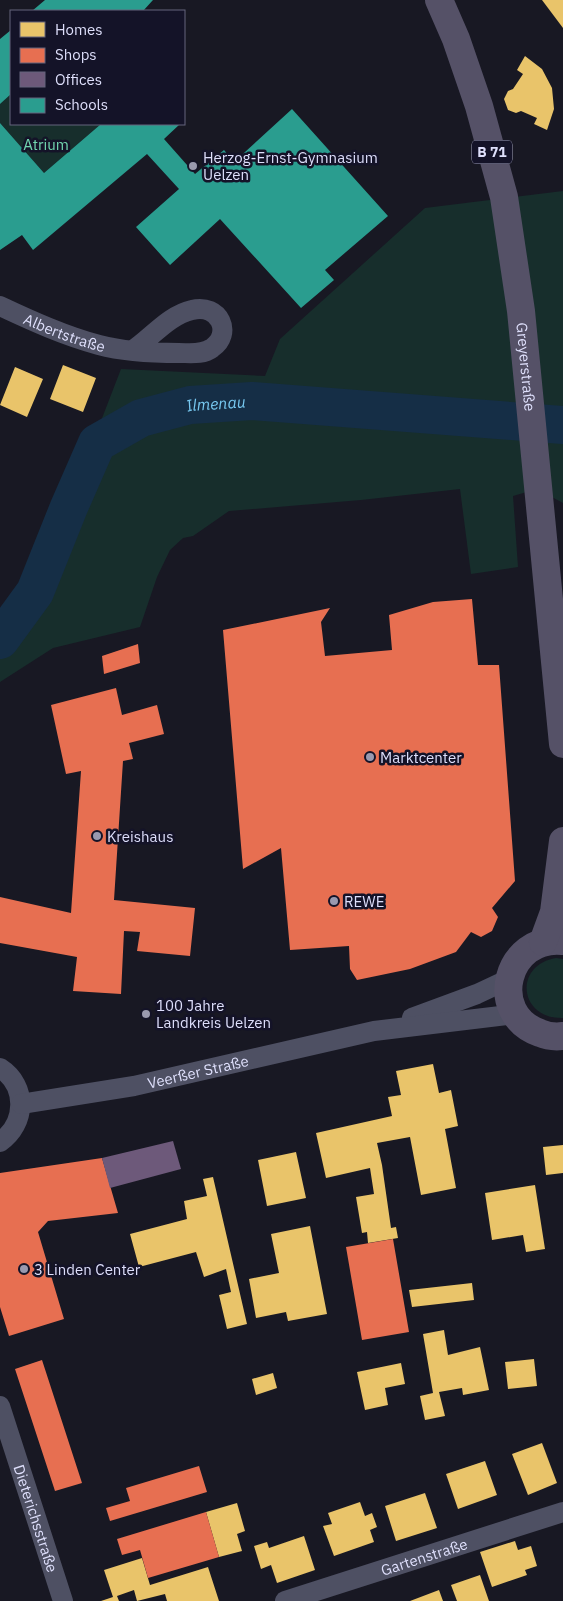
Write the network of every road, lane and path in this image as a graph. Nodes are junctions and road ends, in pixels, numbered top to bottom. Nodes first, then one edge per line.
1 (439, 0) edge
2 (0, 306) edge
3 (133, 350) dead end
4 (563, 744) edge
5 (563, 841) edge
6 (553, 941) edge
7 (509, 979) junction
8 (516, 1014) junction
9 (374, 1031) junction
10 (563, 1036) edge
11 (0, 1068) edge
12 (21, 1104) junction
13 (0, 1142) edge
14 (0, 1406) edge
15 (563, 1512) edge
16 (63, 1601) edge
17 (285, 1601) edge

1 - 4 main road, Greyerstraße / B 71
2 - 3 street, Albertstraße
5 - 6 main road
6 - 7 main road
7 - 8 main road
7 - 9 street, Veerßer Straße
8 - 9 street, Veerßer Straße
8 - 10 main road
9 - 12 street, Veerßer Straße
11 - 12 street
12 - 13 street
14 - 16 street, Dieterichsstraße
15 - 17 street, Gartenstraße

